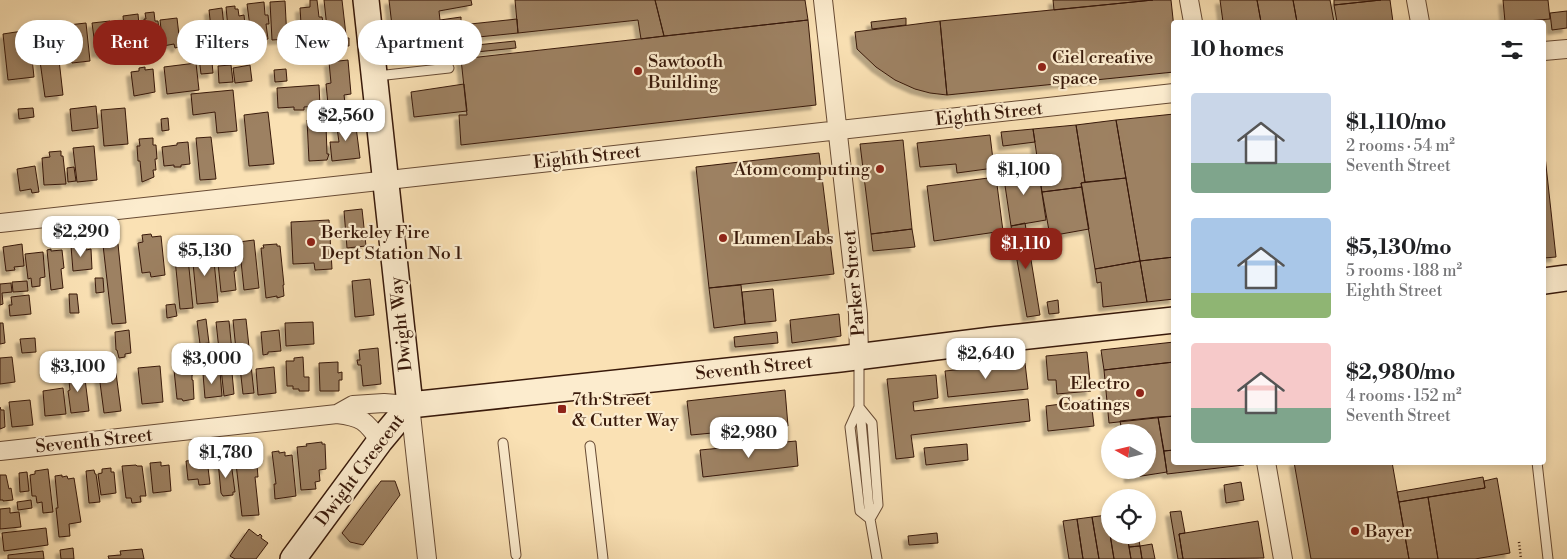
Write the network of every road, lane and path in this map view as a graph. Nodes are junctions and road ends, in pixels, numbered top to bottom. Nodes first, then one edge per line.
1 (366, 0) edge
2 (823, 0) edge
3 (1189, 0) edge
4 (1416, 0) edge
5 (1193, 20) edge
6 (1420, 20) edge
7 (1567, 49) edge
8 (1546, 51) edge
9 (449, 68) dead end
10 (374, 76) junction
11 (1171, 93) edge
12 (838, 130) junction
13 (385, 180) junction
14 (0, 223) edge
15 (1567, 278) edge
16 (1546, 281) edge
17 (1171, 320) edge
18 (859, 356) junction
19 (410, 405) junction
20 (859, 407) junction
21 (337, 414) junction
22 (380, 441) junction
23 (503, 443) dead end
24 (590, 446) dead end
25 (0, 451) edge
26 (1267, 465) edge
27 (1538, 465) edge
28 (870, 519) junction
29 (1519, 542) dead end
30 (516, 555) dead end
31 (293, 559) edge
32 (427, 559) edge
33 (603, 559) edge
34 (876, 559) edge
35 (1283, 559) edge
36 (1521, 559) edge
37 (1548, 559) edge

1 - 10 street, Dwight Way
2 - 12 street, Parker Street
3 - 5 street
4 - 6 street
7 - 8 street
9 - 10 lane
10 - 13 street, Dwight Way
11 - 12 street, Eighth Street
12 - 13 street, Eighth Street
12 - 18 street, Parker Street
13 - 14 street, Eighth Street
13 - 19 street, Dwight Way
15 - 16 street
17 - 18 street, Seventh Street
18 - 19 street, Seventh Street
18 - 20 lane, Parker Street
19 - 21 street, Seventh Street
19 - 22 street, Dwight Crescent
19 - 32 street, Dwight Way
20 - 28 lane
20 - 28 lane, Parker Street
21 - 22 street, Seventh Street
21 - 25 street, Seventh Street
22 - 31 street, Dwight Crescent
23 - 30 lane
24 - 33 lane
26 - 35 street
27 - 37 lane
28 - 34 lane, Parker Street
29 - 36 path

